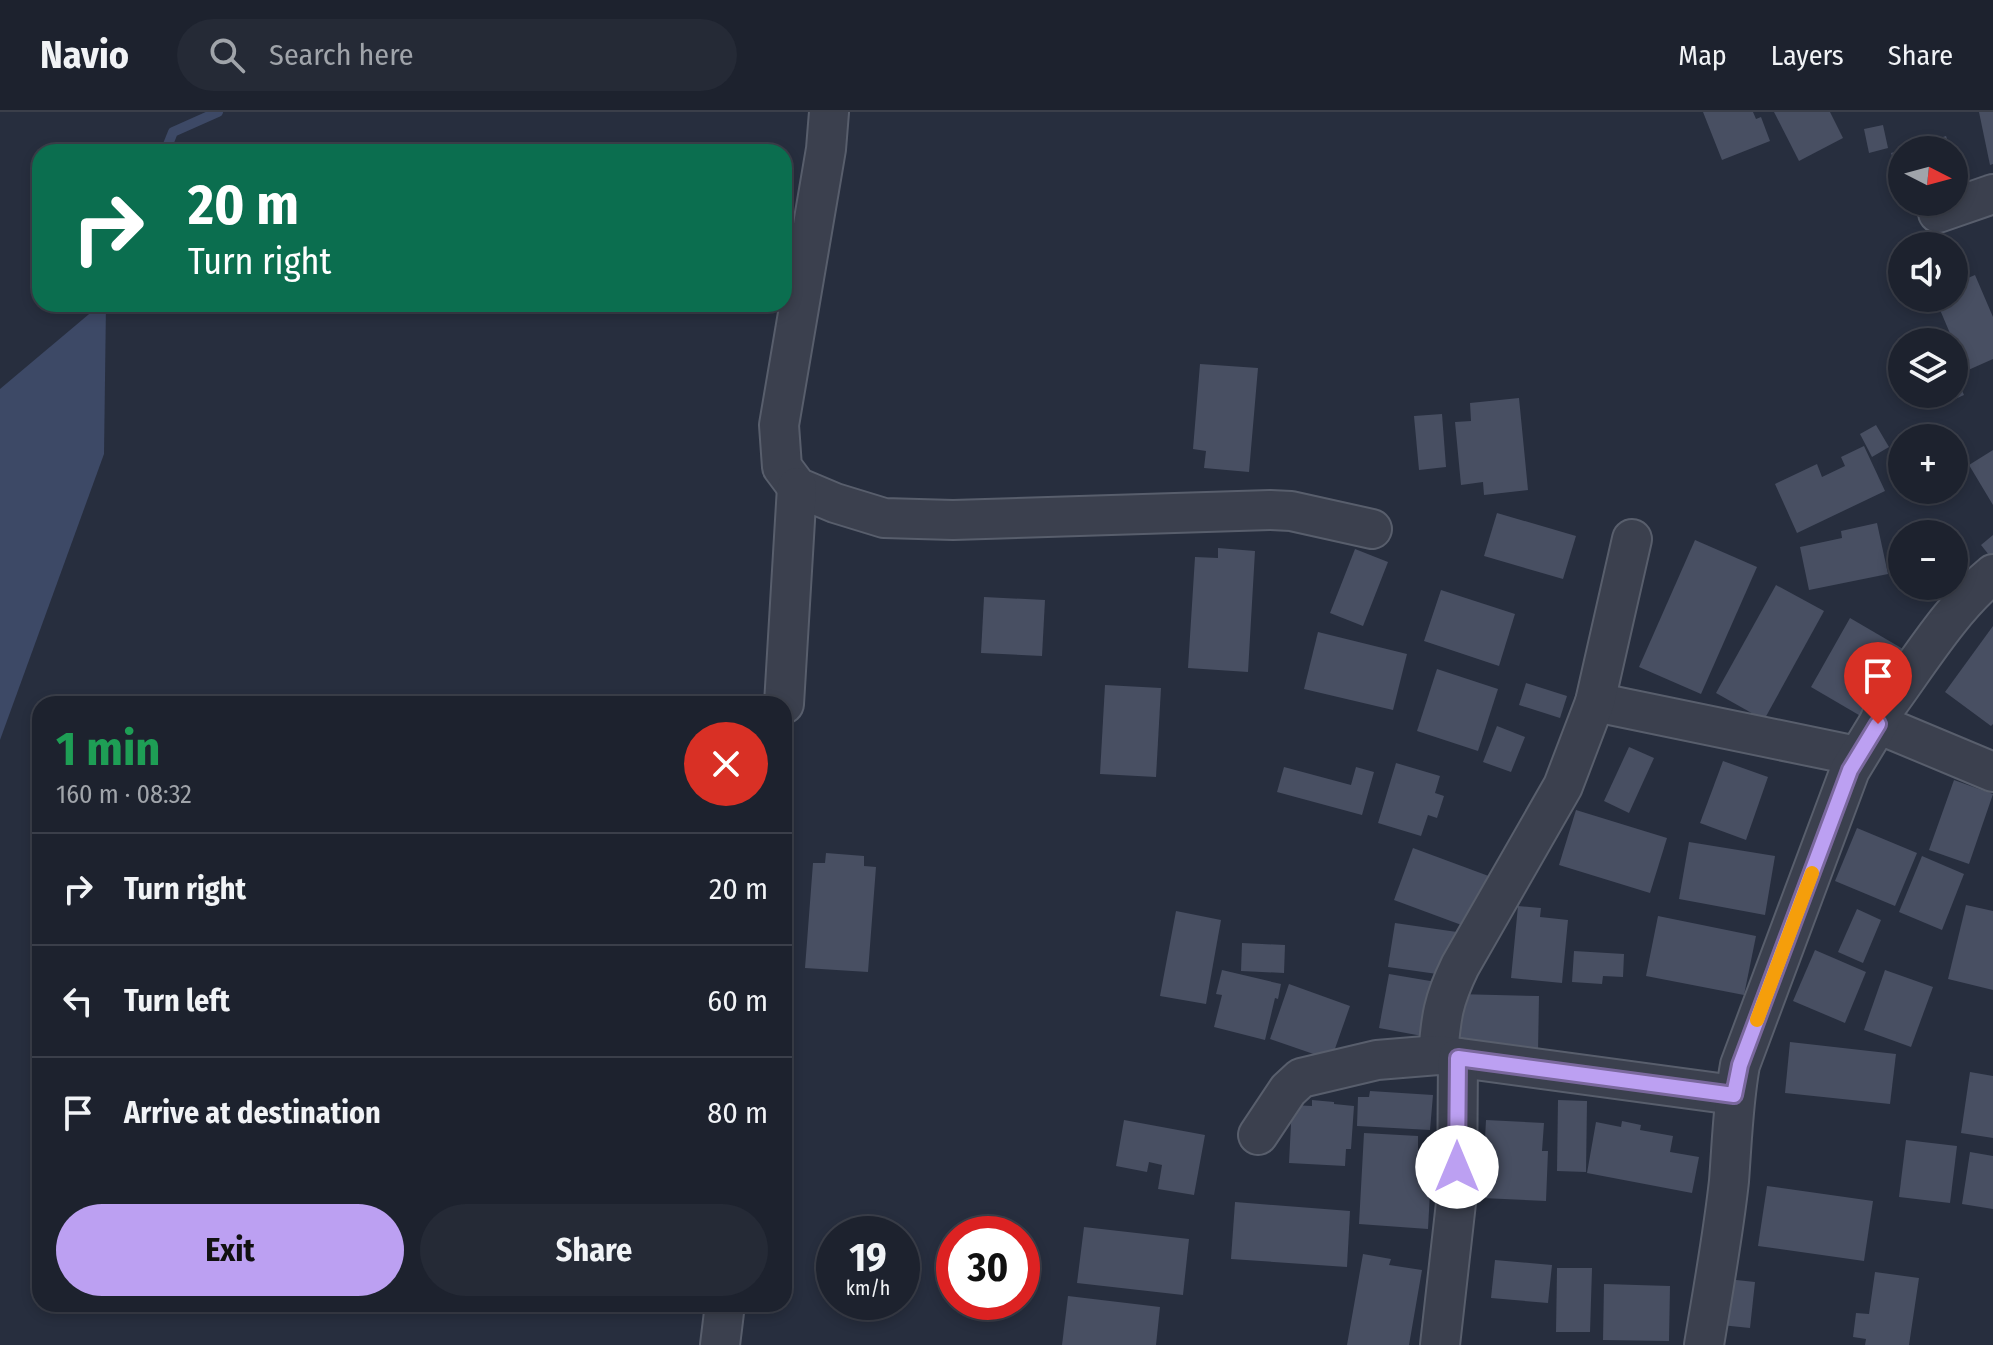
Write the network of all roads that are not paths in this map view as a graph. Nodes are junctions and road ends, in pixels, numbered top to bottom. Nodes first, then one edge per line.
1 (829, 112) edge
2 (1993, 194) edge
3 (1968, 203) edge
4 (797, 487) junction
5 (1372, 529) dead end
6 (1632, 539) dead end
7 (1993, 574) edge
8 (784, 696) edge
9 (1595, 702) junction
10 (1878, 724) junction
11 (1857, 756) junction
12 (1993, 772) edge
13 (1448, 1056) junction
14 (1734, 1095) junction
15 (1258, 1135) dead end
16 (724, 1312) edge
17 (720, 1345) edge
18 (1440, 1345) edge
19 (1704, 1345) edge

1 - 4 street
2 - 3 street
4 - 5 street
4 - 8 street
6 - 9 street
7 - 10 street
9 - 11 street
9 - 13 street
10 - 11 street
10 - 12 street
11 - 14 street
13 - 14 street
13 - 15 street
13 - 18 street
14 - 19 street
16 - 17 street

